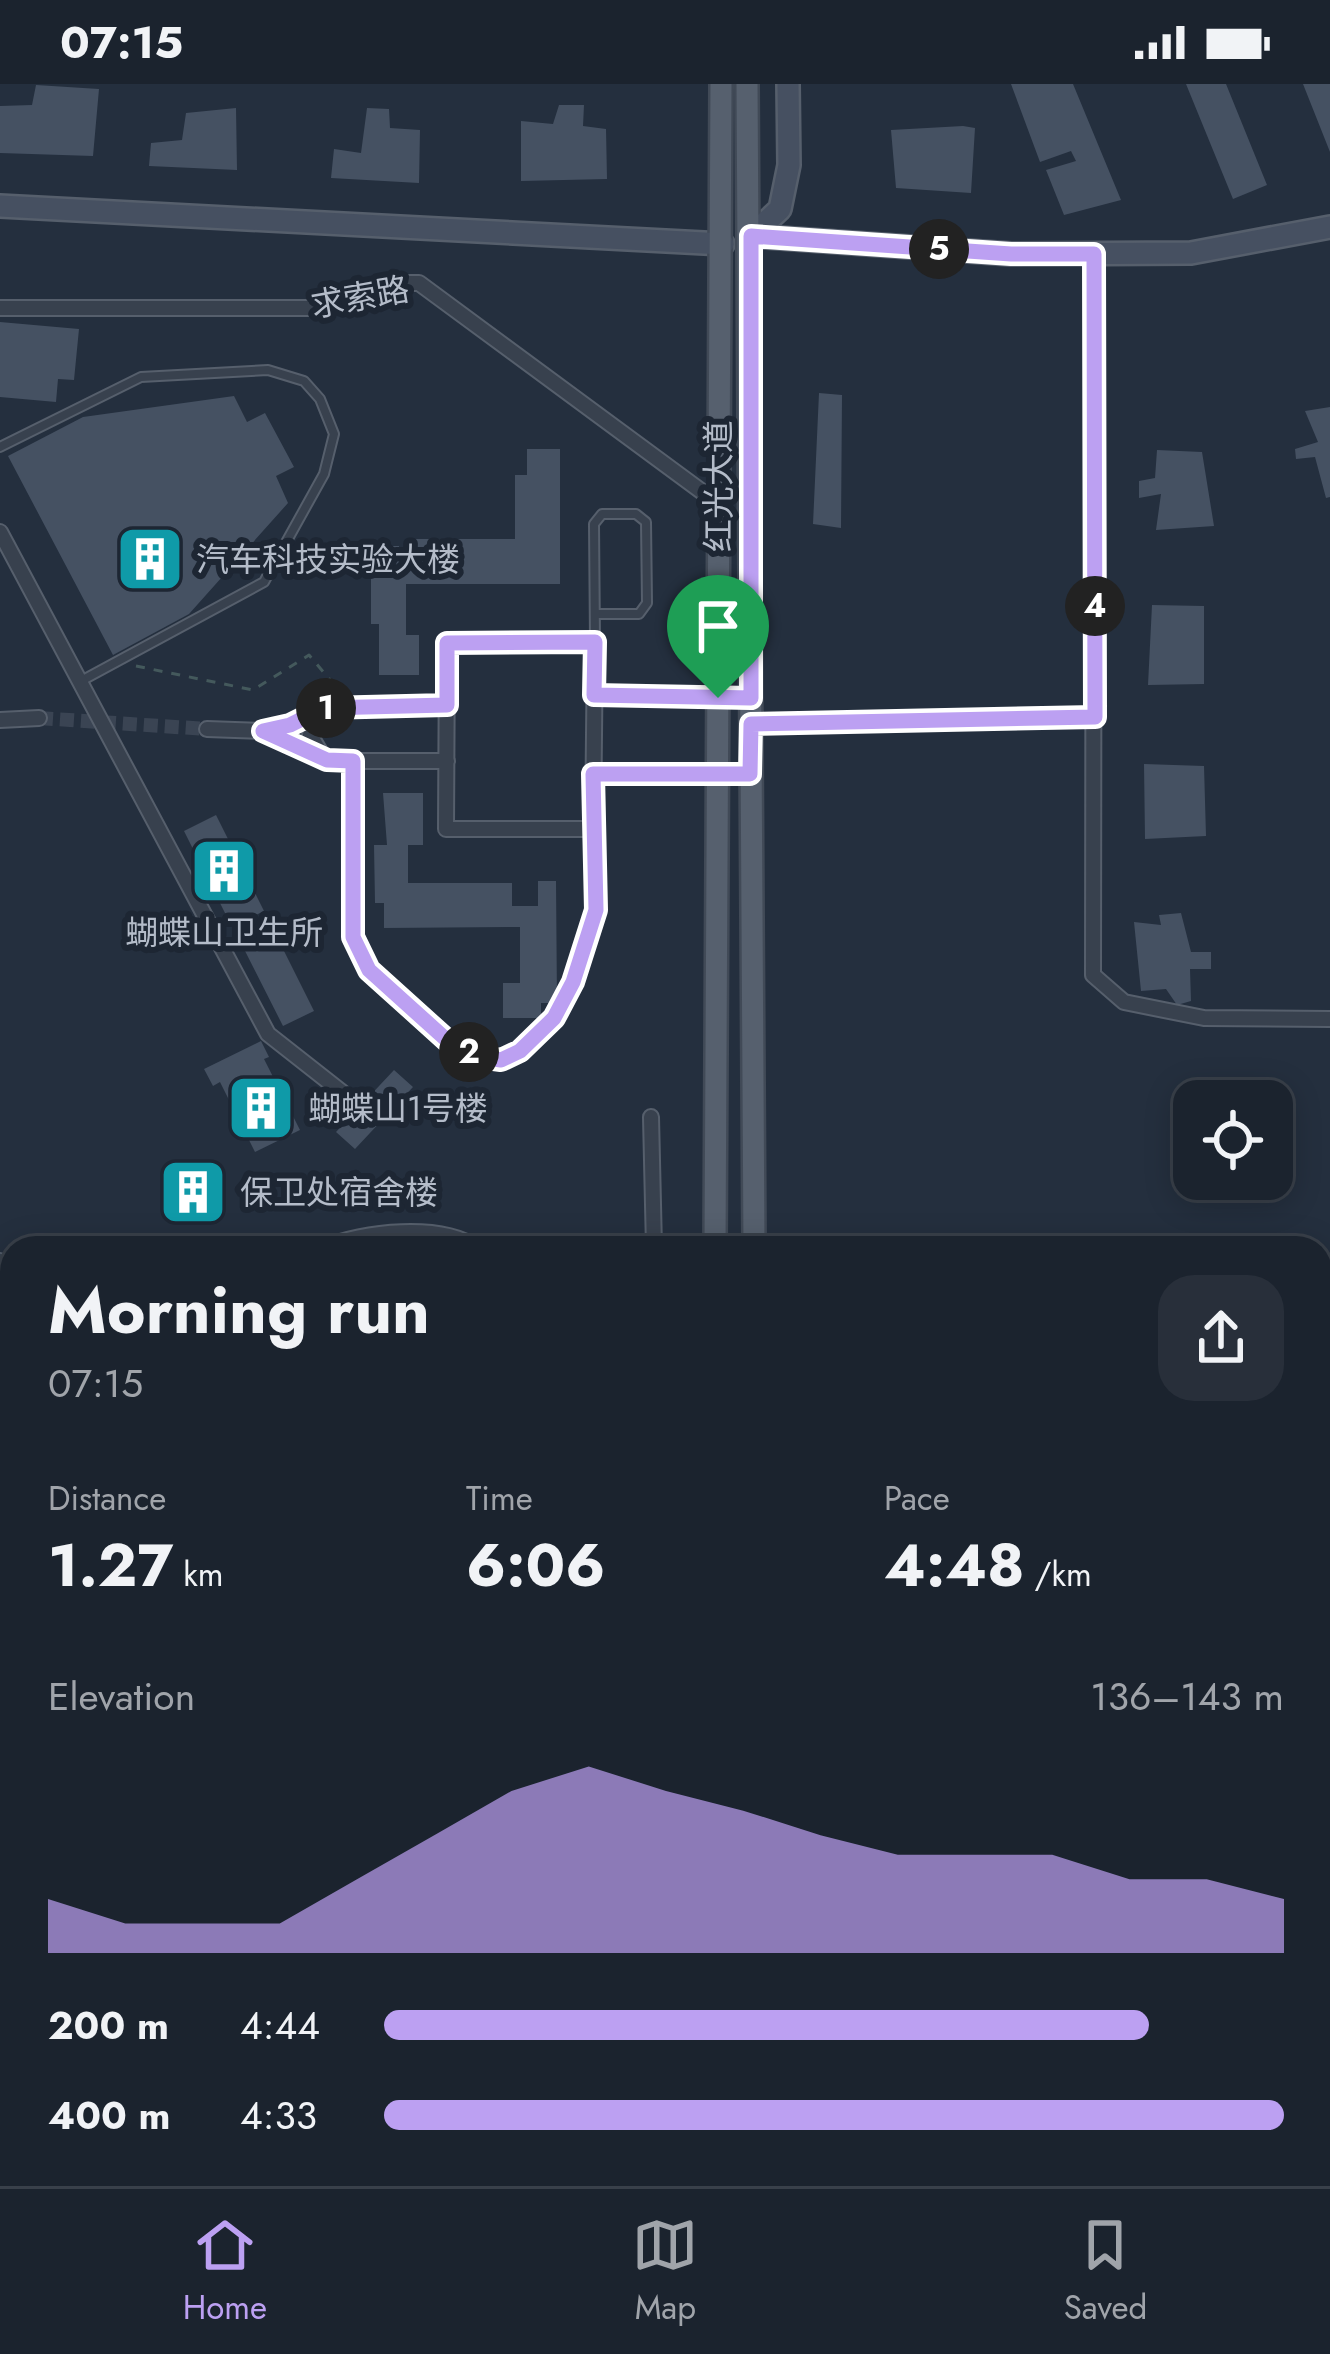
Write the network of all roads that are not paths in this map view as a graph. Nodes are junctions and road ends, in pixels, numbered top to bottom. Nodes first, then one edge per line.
1 (721, 84) edge
2 (747, 84) edge
3 (788, 84) edge
4 (0, 206) edge
5 (1330, 227) edge
6 (751, 236) junction
7 (723, 244) junction
8 (1094, 254) junction
9 (0, 308) edge
10 (0, 446) edge
11 (720, 505) junction
12 (0, 532) edge
13 (595, 614) junction
14 (595, 642) junction
15 (81, 681) junction
16 (594, 695) junction
17 (718, 698) junction
18 (751, 698) junction
19 (447, 705) junction
20 (324, 708) junction
21 (1095, 717) junction
22 (39, 718) tunnel mouth
23 (0, 720) edge
24 (751, 724) junction
25 (207, 729) tunnel mouth
26 (263, 731) junction
27 (327, 760) junction
28 (353, 761) junction
29 (447, 761) junction
30 (593, 774) junction
31 (750, 774) junction
32 (717, 775) junction
33 (593, 829) junction
34 (1330, 1019) edge
35 (343, 1093) dead end
36 (651, 1117) dead end
37 (359, 1236) edge
38 (436, 1236) edge
39 (654, 1236) edge
40 (715, 1236) edge
41 (754, 1236) edge

1 - 7 main road, 红光大道
2 - 6 main road, 红光大道
3 - 6 street
4 - 7 street
5 - 8 street
6 - 8 street
6 - 18 main road, 红光大道
7 - 11 main road, 红光大道
8 - 21 street
9 - 11 street, 求索路
10 - 15 lane
11 - 17 main road, 红光大道
12 - 15 street
13 - 13 lane
13 - 14 lane
14 - 16 street
14 - 19 street
15 - 35 street
16 - 17 street
16 - 30 street
17 - 18 street
17 - 32 main road, 红光大道
18 - 24 main road, 红光大道
19 - 20 street
19 - 29 street
20 - 26 street
20 - 27 street
21 - 24 street
21 - 34 street
22 - 23 street
24 - 31 main road, 红光大道
25 - 26 street
26 - 27 street
27 - 28 street
28 - 29 street
28 - 33 lane
29 - 33 street
30 - 32 street
30 - 33 street
31 - 32 street
31 - 41 main road, 红光大道
32 - 40 main road, 红光大道
36 - 39 street
37 - 38 street

